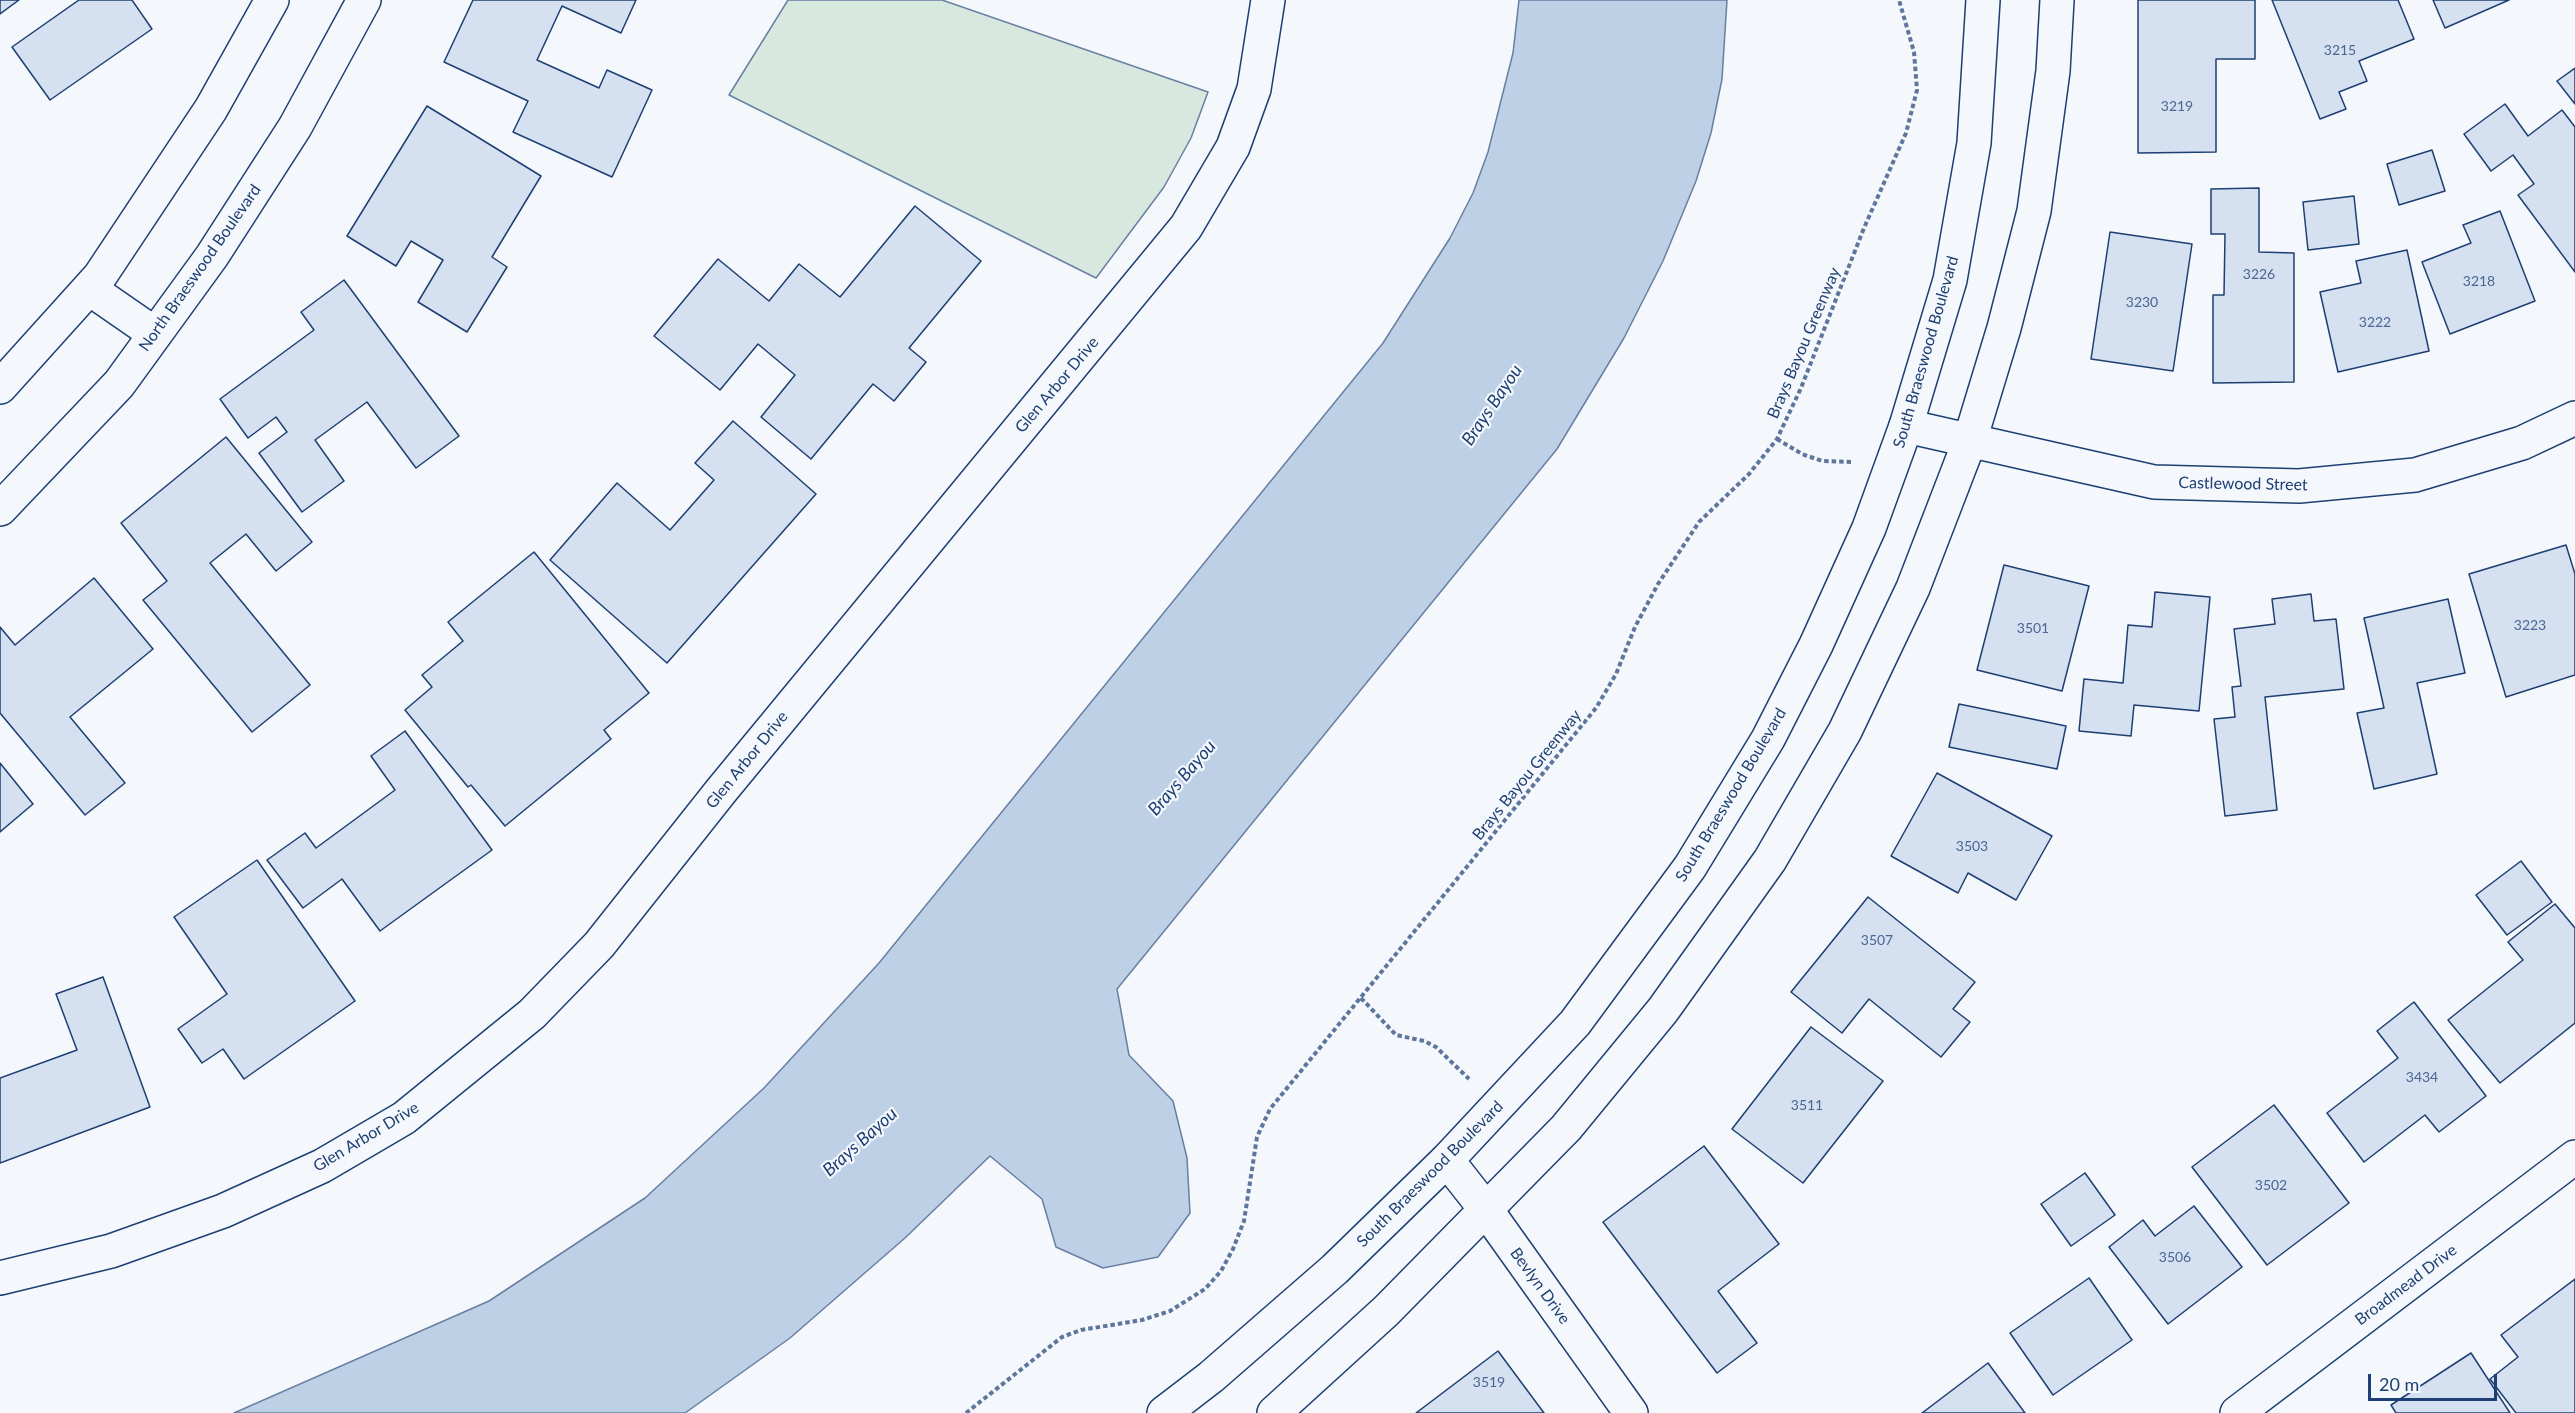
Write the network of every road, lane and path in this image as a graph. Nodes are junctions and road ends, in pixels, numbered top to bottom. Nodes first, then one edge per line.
1 (272, 0) edge
2 (364, 0) edge
3 (1268, 0) edge
4 (1899, 0) edge
5 (1983, 0) edge
6 (2056, 0) edge
7 (90, 289) junction
8 (155, 334) junction
9 (0, 387) edge
10 (2575, 418) edge
11 (1906, 426) junction
12 (1777, 439) junction
13 (1970, 440) junction
14 (1889, 475) junction
15 (0, 509) edge
16 (1361, 998) junction
17 (1496, 1107) junction
18 (2575, 1156) edge
19 (1447, 1160) junction
20 (1486, 1211) junction
21 (0, 1278) edge
22 (966, 1413) edge
23 (1164, 1413) edge
24 (1274, 1413) edge
25 (1631, 1413) edge
26 (2237, 1413) edge

1 - 7 main road
2 - 8 main road, North Braeswood Boulevard
3 - 21 main road, Glen Arbor Drive
4 - 12 path, Brays Bayou Greenway
5 - 11 main road, South Braeswood Boulevard
6 - 13 main road
7 - 8 main road
7 - 9 main road
8 - 15 main road, North Braeswood Boulevard
10 - 13 main road, Castlewood Street
11 - 13 main road, Castlewood Street
11 - 14 main road, South Braeswood Boulevard
12 - 14 path
12 - 16 path, Brays Bayou Greenway
13 - 20 main road
14 - 17 main road, South Braeswood Boulevard
16 - 17 path
16 - 22 path, Brays Bayou Greenway
17 - 19 main road, South Braeswood Boulevard
18 - 26 main road, Broadmead Drive
19 - 20 main road, Bevlyn Drive
19 - 23 main road, South Braeswood Boulevard
20 - 24 main road
20 - 25 main road, Bevlyn Drive

